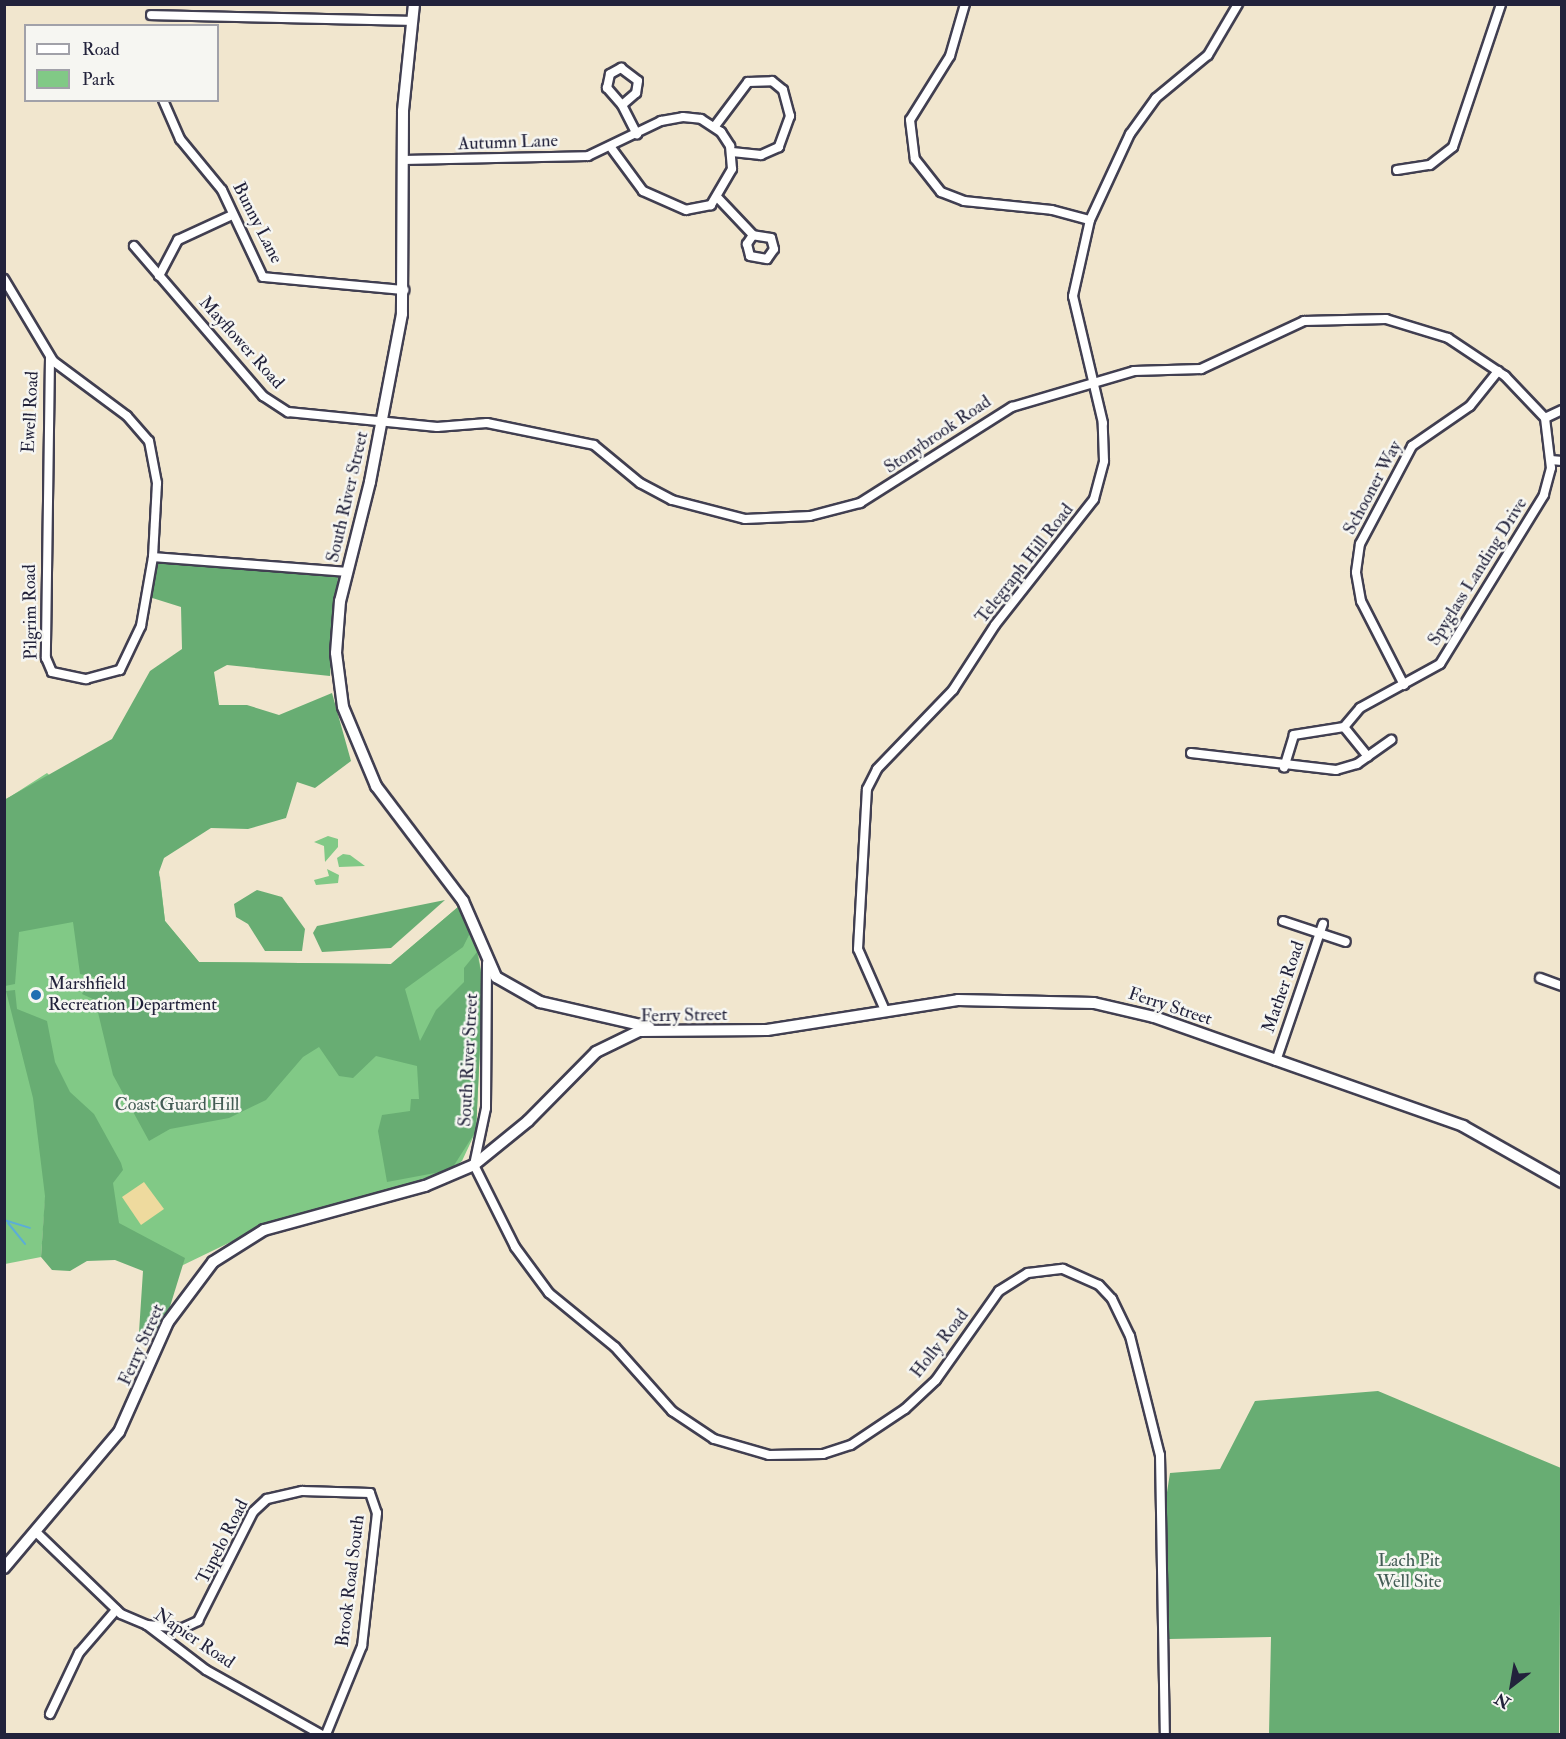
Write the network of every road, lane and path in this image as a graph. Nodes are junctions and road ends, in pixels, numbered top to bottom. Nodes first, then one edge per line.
1 (414, 4) edge
2 (965, 4) edge
3 (1238, 4) edge
4 (1501, 4) edge
5 (151, 15) dead end
6 (412, 21) junction
7 (164, 102) edge
8 (622, 105) junction
9 (715, 126) junction
10 (637, 134) junction
11 (612, 148) junction
12 (732, 152) junction
13 (403, 160) junction
14 (1397, 170) dead end
15 (718, 198) junction
16 (232, 215) junction
17 (1090, 220) junction
18 (753, 235) dead end
19 (134, 246) dead end
20 (159, 276) junction
21 (4, 279) edge
22 (404, 290) junction
23 (50, 358) junction
24 (1498, 371) junction
25 (1090, 384) junction
26 (1562, 410) edge
27 (1545, 418) junction
28 (383, 420) junction
29 (1551, 460) junction
30 (1562, 461) edge
31 (45, 468) joint
32 (153, 557) junction
33 (347, 572) junction
34 (1404, 685) junction
35 (1344, 727) junction
36 (1392, 740) dead end
37 (1191, 753) dead end
38 (1368, 757) junction
39 (1284, 767) junction
40 (1283, 921) dead end
41 (1321, 928) junction
42 (1346, 942) dead end
43 (486, 957) junction
44 (1540, 978) dead end
45 (1562, 986) edge
46 (884, 1008) junction
47 (658, 1029) junction
48 (1276, 1061) junction
49 (474, 1165) junction
50 (1562, 1182) edge
51 (375, 1498) joint
52 (36, 1532) junction
53 (4, 1568) edge
54 (116, 1610) junction
55 (147, 1625) junction
56 (50, 1714) dead end
57 (320, 1734) edge
58 (326, 1734) edge
59 (1165, 1734) edge

1 - 6 street, South River Street
2 - 17 street
3 - 17 street, Telegraph Hill Road
4 - 14 street
5 - 6 street
6 - 13 street, South River Street
7 - 16 street, Bunny Lane
8 - 8 street
8 - 10 street
9 - 10 street, Autumn Lane
9 - 12 street
9 - 12 street
10 - 11 street, Autumn Lane
11 - 13 street, Autumn Lane
11 - 15 street
12 - 15 street
13 - 22 street, South River Street
15 - 18 street
16 - 20 street
16 - 22 street, Bunny Lane
17 - 25 street, Telegraph Hill Road
19 - 20 street, Mayflower Road
20 - 28 street, Mayflower Road
21 - 23 street, Pilgrim Road
22 - 28 street, South River Street
23 - 31 street, Ewell Road
23 - 32 street, Pilgrim Road
24 - 25 street, Stonybrook Road
24 - 27 street, Stonybrook Road
24 - 34 street, Schooner Way
25 - 28 street, Stonybrook Road
25 - 46 street, Telegraph Hill Road
26 - 27 street
27 - 29 street, Spyglass Landing Drive
28 - 33 street, South River Street
29 - 30 street
29 - 34 street, Spyglass Landing Drive
31 - 32 street, Pilgrim Road
32 - 33 street
33 - 43 street, South River Street
34 - 35 street, Spyglass Landing Drive
35 - 38 street
35 - 39 street
36 - 38 street
37 - 39 street
38 - 39 street
40 - 41 street
41 - 42 street
41 - 48 street, Mather Road
43 - 47 street, South River Street
43 - 49 street, South River Street
44 - 45 street
46 - 47 street, Ferry Street
46 - 48 street, Ferry Street
47 - 49 street, Ferry Street
48 - 50 street, Ferry Street
49 - 52 street, Ferry Street
49 - 59 street, Holly Road
51 - 55 street, Tupelo Road
51 - 58 street, Brook Road South
52 - 53 street, Ferry Street
52 - 54 street, Napier Road
54 - 55 street, Napier Road
54 - 56 street
55 - 57 street, Napier Road

